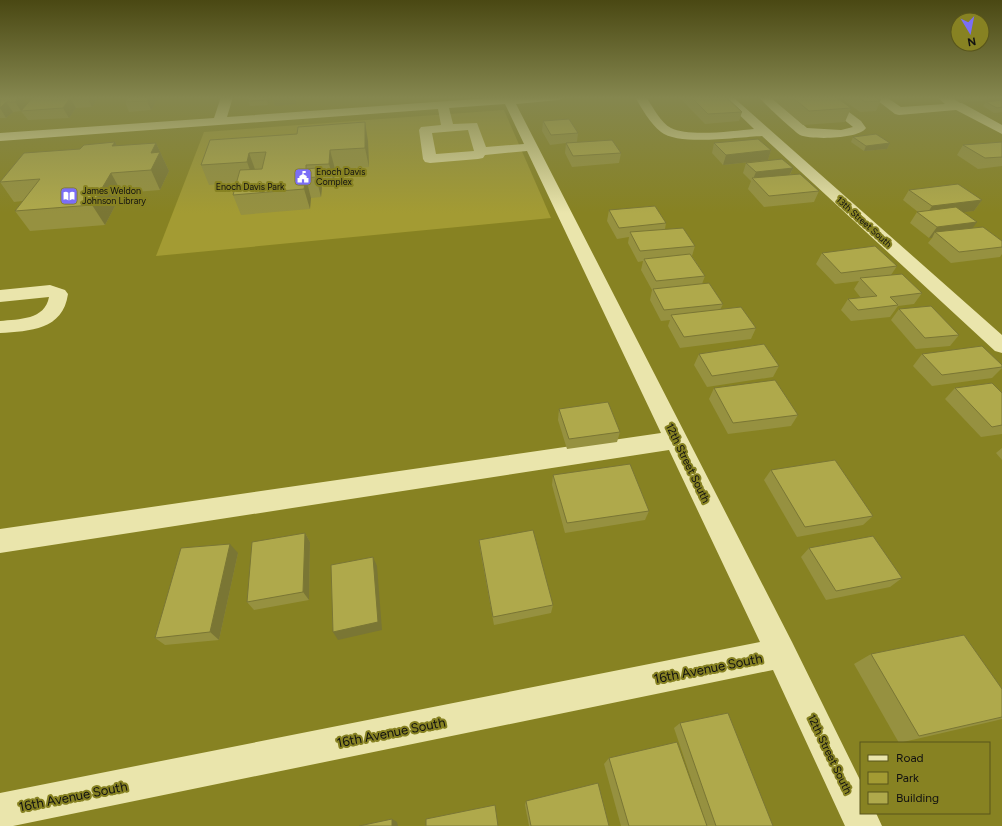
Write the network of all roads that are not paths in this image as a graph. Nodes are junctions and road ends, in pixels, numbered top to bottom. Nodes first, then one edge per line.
1 (40, 135) edge
2 (29, 136) edge
3 (426, 136) edge
4 (475, 136) edge
5 (526, 136) edge
6 (692, 136) edge
7 (802, 136) edge
8 (0, 137) edge
9 (770, 137) junction
10 (30, 146) dead end
11 (532, 147) junction
12 (481, 151) junction
13 (0, 296) edge
14 (0, 327) edge
15 (1002, 346) edge
16 (676, 440) junction
17 (0, 541) edge
18 (782, 653) junction
19 (0, 811) edge
20 (864, 826) edge

1 - 10 street
2 - 8 street
3 - 12 street
4 - 12 street
5 - 11 street, 12th Street South
6 - 9 street
7 - 9 street
9 - 15 street, 13th Street South
11 - 12 street
11 - 16 street, 12th Street South
13 - 14 street
16 - 17 street
16 - 18 street, 12th Street South
18 - 19 street, 16th Avenue South
18 - 20 street, 12th Street South

